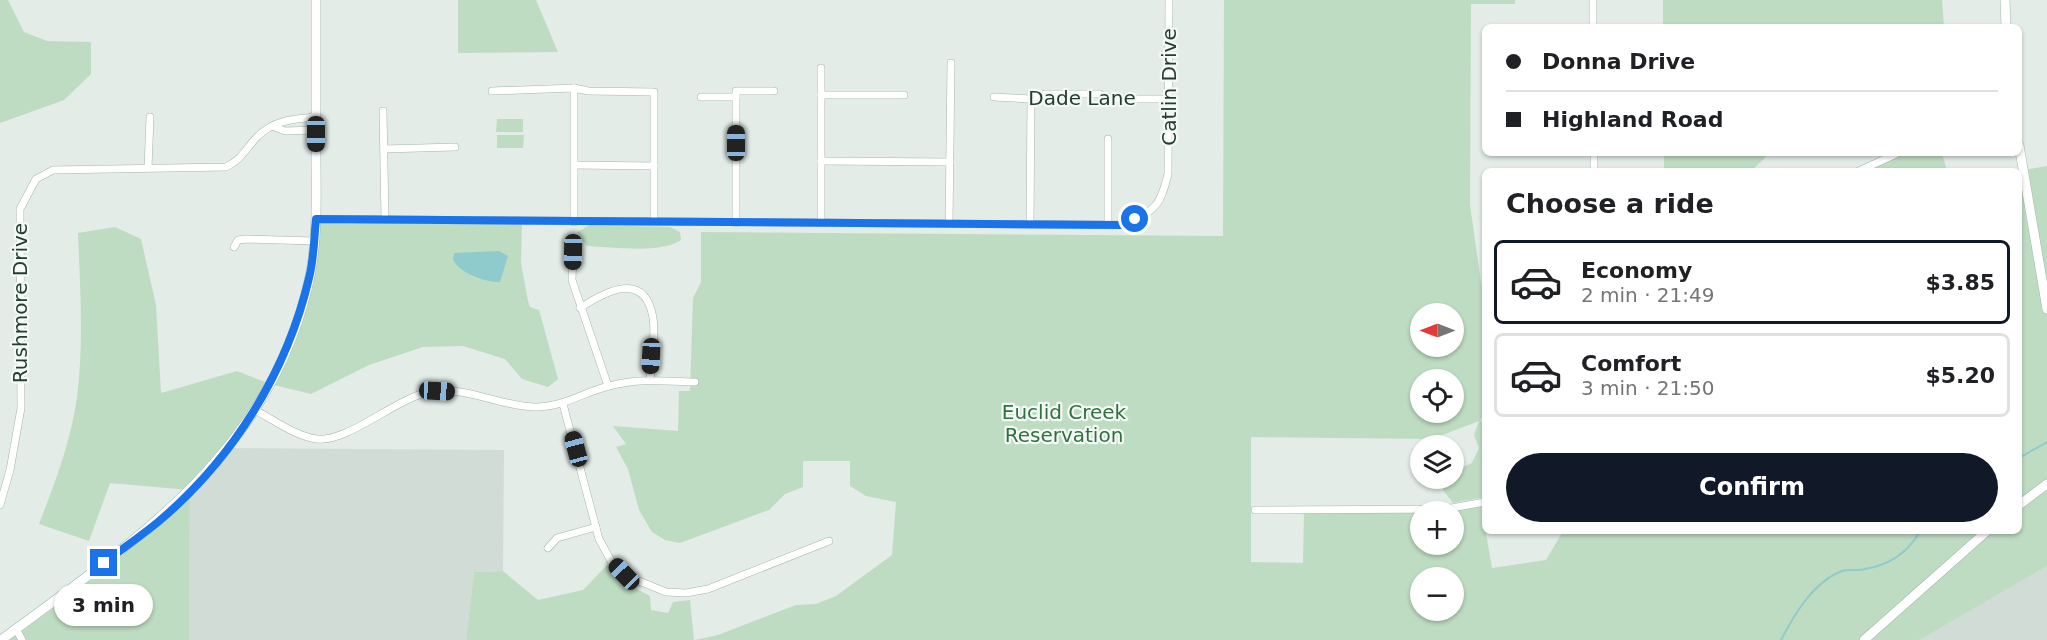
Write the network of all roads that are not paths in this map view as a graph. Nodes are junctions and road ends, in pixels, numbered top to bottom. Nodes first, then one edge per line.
1 (316, 0) edge
2 (1169, 0) edge
3 (1593, 0) edge
4 (2005, 0) edge
5 (1593, 24) edge
6 (2007, 24) edge
7 (951, 63) dead end
8 (821, 68) dead end
9 (574, 88) junction
10 (492, 91) dead end
11 (774, 91) dead end
12 (701, 96) dead end
13 (736, 96) junction
14 (821, 96) junction
15 (904, 96) dead end
16 (994, 98) dead end
17 (1030, 99) junction
18 (1169, 99) junction
19 (383, 111) dead end
20 (150, 117) dead end
21 (316, 117) junction
22 (272, 126) junction
23 (316, 130) junction
24 (1108, 139) dead end
25 (455, 147) dead end
26 (384, 149) junction
27 (1892, 156) edge
28 (2021, 156) edge
29 (821, 161) junction
30 (950, 162) junction
31 (575, 165) junction
32 (654, 166) junction
33 (148, 168) junction
34 (1866, 168) edge
35 (316, 219) junction
36 (385, 219) junction
37 (574, 222) junction
38 (654, 222) junction
39 (736, 223) junction
40 (821, 223) junction
41 (949, 224) junction
42 (1030, 224) junction
43 (1108, 224) junction
44 (314, 242) junction
45 (234, 247) dead end
46 (573, 252) dead end
47 (580, 308) junction
48 (2047, 309) edge
49 (650, 380) junction
50 (695, 382) dead end
51 (608, 386) junction
52 (563, 404) junction
53 (255, 410) junction
54 (2047, 484) edge
55 (1482, 503) edge
56 (2022, 503) edge
57 (0, 505) edge
58 (1255, 510) dead end
59 (596, 527) junction
60 (1984, 534) edge
61 (829, 541) dead end
62 (548, 548) dead end
63 (16, 629) junction
64 (1, 640) edge
65 (22, 640) edge
66 (1864, 640) edge

1 - 21 street
2 - 18 street, Catlin Drive
3 - 5 street
4 - 6 street
7 - 30 street
8 - 14 street
9 - 10 street
9 - 31 street
9 - 32 street
11 - 13 street
12 - 13 street
13 - 39 street
14 - 15 street
14 - 29 street
16 - 17 street, Dade Lane
17 - 18 street, Dade Lane
17 - 42 street
18 - 43 street, Catlin Drive
19 - 26 street
20 - 33 street
21 - 22 street, Rushmore Drive
21 - 23 street
22 - 23 street
22 - 33 street, Rushmore Drive
23 - 35 street
24 - 43 street
25 - 26 street
26 - 36 street
27 - 34 street
28 - 48 street
29 - 30 street
29 - 40 street
30 - 41 street
31 - 32 street
31 - 37 street
32 - 38 street
33 - 57 street, Rushmore Drive
35 - 36 street, Catlin Drive
35 - 44 street
36 - 37 street, Catlin Drive
37 - 38 street, Catlin Drive
38 - 39 street, Catlin Drive
39 - 40 street, Catlin Drive
40 - 41 street, Catlin Drive
41 - 42 street, Catlin Drive
42 - 43 street, Catlin Drive
44 - 45 street
44 - 53 street
46 - 47 street
47 - 49 street
47 - 51 street
49 - 50 street
49 - 51 street
51 - 52 street
52 - 53 street
52 - 59 street
53 - 63 street
54 - 56 street
55 - 58 street
59 - 61 street
59 - 62 street
60 - 66 street
63 - 64 street
63 - 65 street

